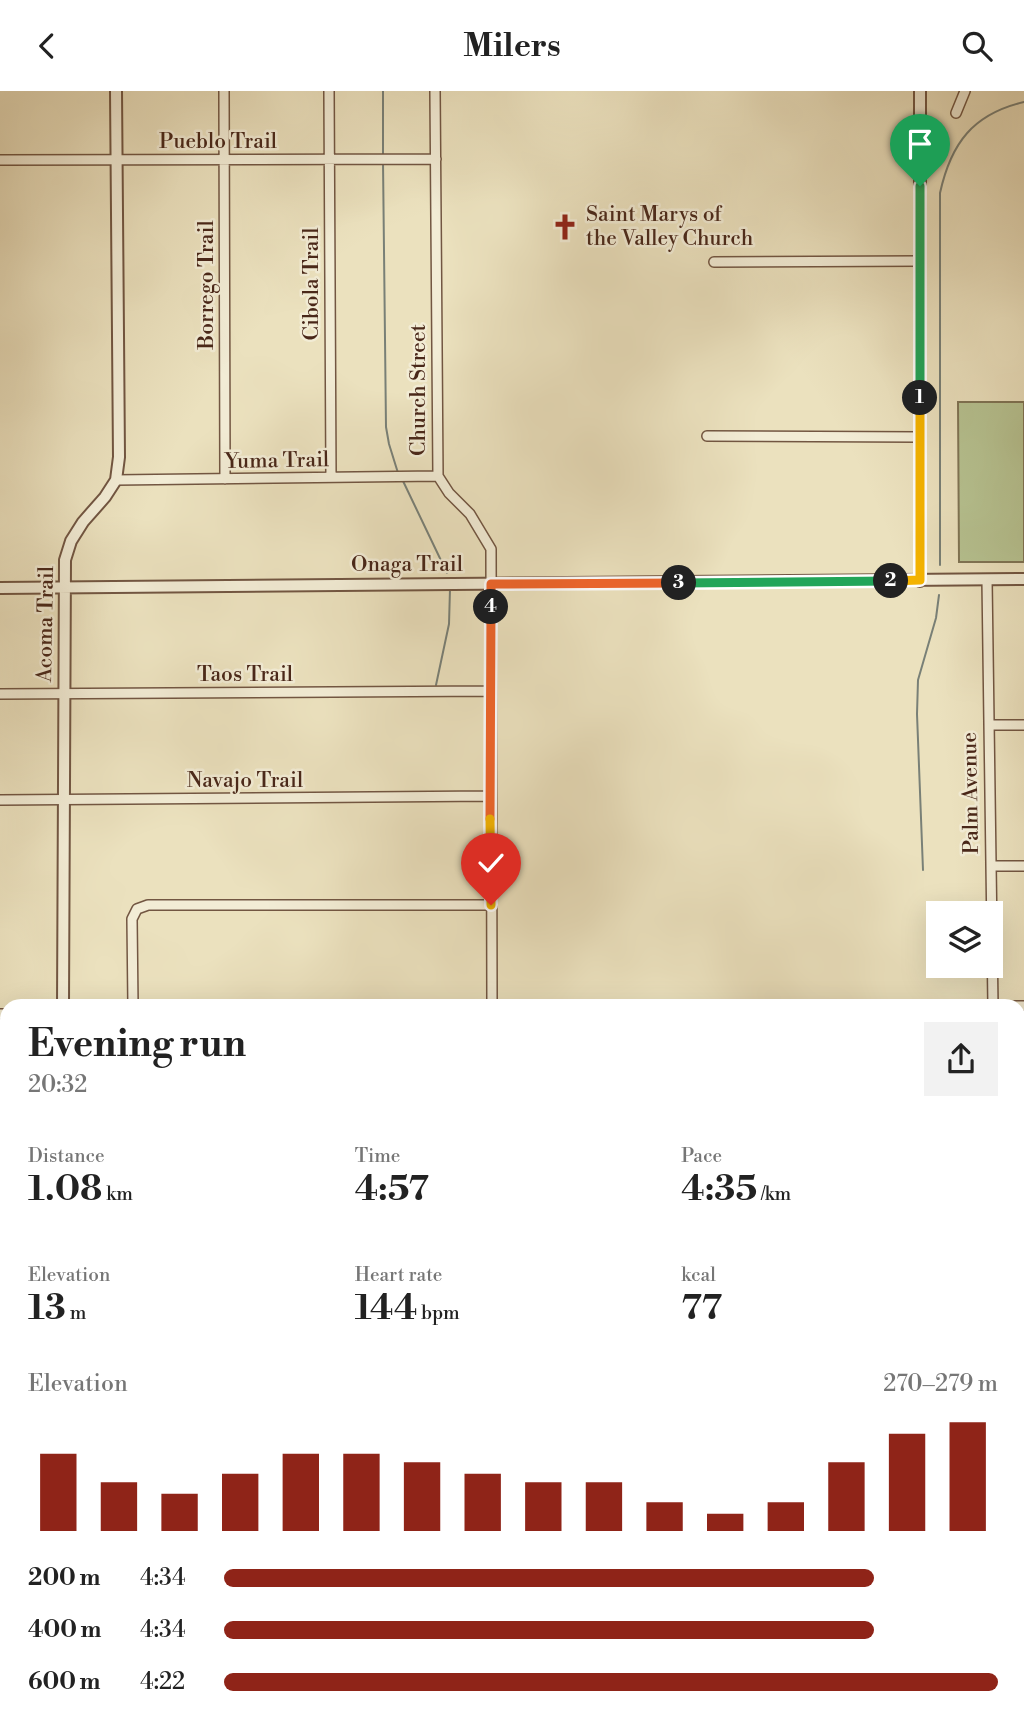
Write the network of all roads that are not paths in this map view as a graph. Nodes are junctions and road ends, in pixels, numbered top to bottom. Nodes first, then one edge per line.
1 (116, 91) edge
2 (224, 91) edge
3 (329, 91) edge
4 (435, 91) edge
5 (920, 91) edge
6 (965, 91) edge
7 (956, 113) dead end
8 (224, 159) junction
9 (329, 159) junction
10 (436, 159) junction
11 (0, 160) edge
12 (116, 160) junction
13 (921, 261) junction
14 (714, 262) dead end
15 (708, 436) dead end
16 (920, 437) junction
17 (438, 476) junction
18 (331, 477) junction
19 (225, 479) junction
20 (116, 480) junction
21 (1024, 579) edge
22 (920, 580) junction
23 (988, 580) junction
24 (491, 584) junction
25 (0, 587) edge
26 (64, 588) junction
27 (491, 691) junction
28 (0, 694) edge
29 (64, 694) junction
30 (989, 725) junction
31 (1024, 725) edge
32 (490, 796) junction
33 (63, 799) junction
34 (0, 800) edge
35 (992, 866) junction
36 (1024, 866) edge
37 (491, 905) junction
38 (63, 999) edge
39 (133, 999) edge
40 (492, 999) edge
41 (993, 999) edge

1 - 12 street
2 - 8 street, Borrego Trail
3 - 9 street, Cibola Trail
4 - 10 street, Church Street
5 - 13 street
6 - 7 street
8 - 9 street, Pueblo Trail
8 - 12 street, Pueblo Trail
8 - 19 street, Borrego Trail
9 - 10 street, Pueblo Trail
9 - 18 street, Cibola Trail
10 - 17 street, Church Street
11 - 12 street, Pueblo Trail
12 - 20 street
13 - 14 street
13 - 16 street
15 - 16 street
16 - 22 street
17 - 18 street, Yuma Trail
17 - 24 street, Church Street
18 - 19 street, Yuma Trail
19 - 20 street, Yuma Trail
20 - 26 street, Acoma Trail
21 - 23 street, Onaga Trail
22 - 23 street, Onaga Trail
22 - 24 street, Onaga Trail
23 - 30 street, Palm Avenue
24 - 26 street, Onaga Trail
24 - 27 street, Church Street
25 - 26 street, Onaga Trail
26 - 29 street, Acoma Trail
27 - 29 street, Taos Trail
27 - 32 street, Church Street
28 - 29 street, Taos Trail
29 - 33 street, Acoma Trail
30 - 31 street
30 - 35 street, Palm Avenue
32 - 33 street, Navajo Trail
32 - 37 street, Church Street
33 - 34 street, Navajo Trail
33 - 38 street, Acoma Trail
35 - 36 street
35 - 41 street, Palm Avenue
37 - 39 street
37 - 40 street, Church Street

